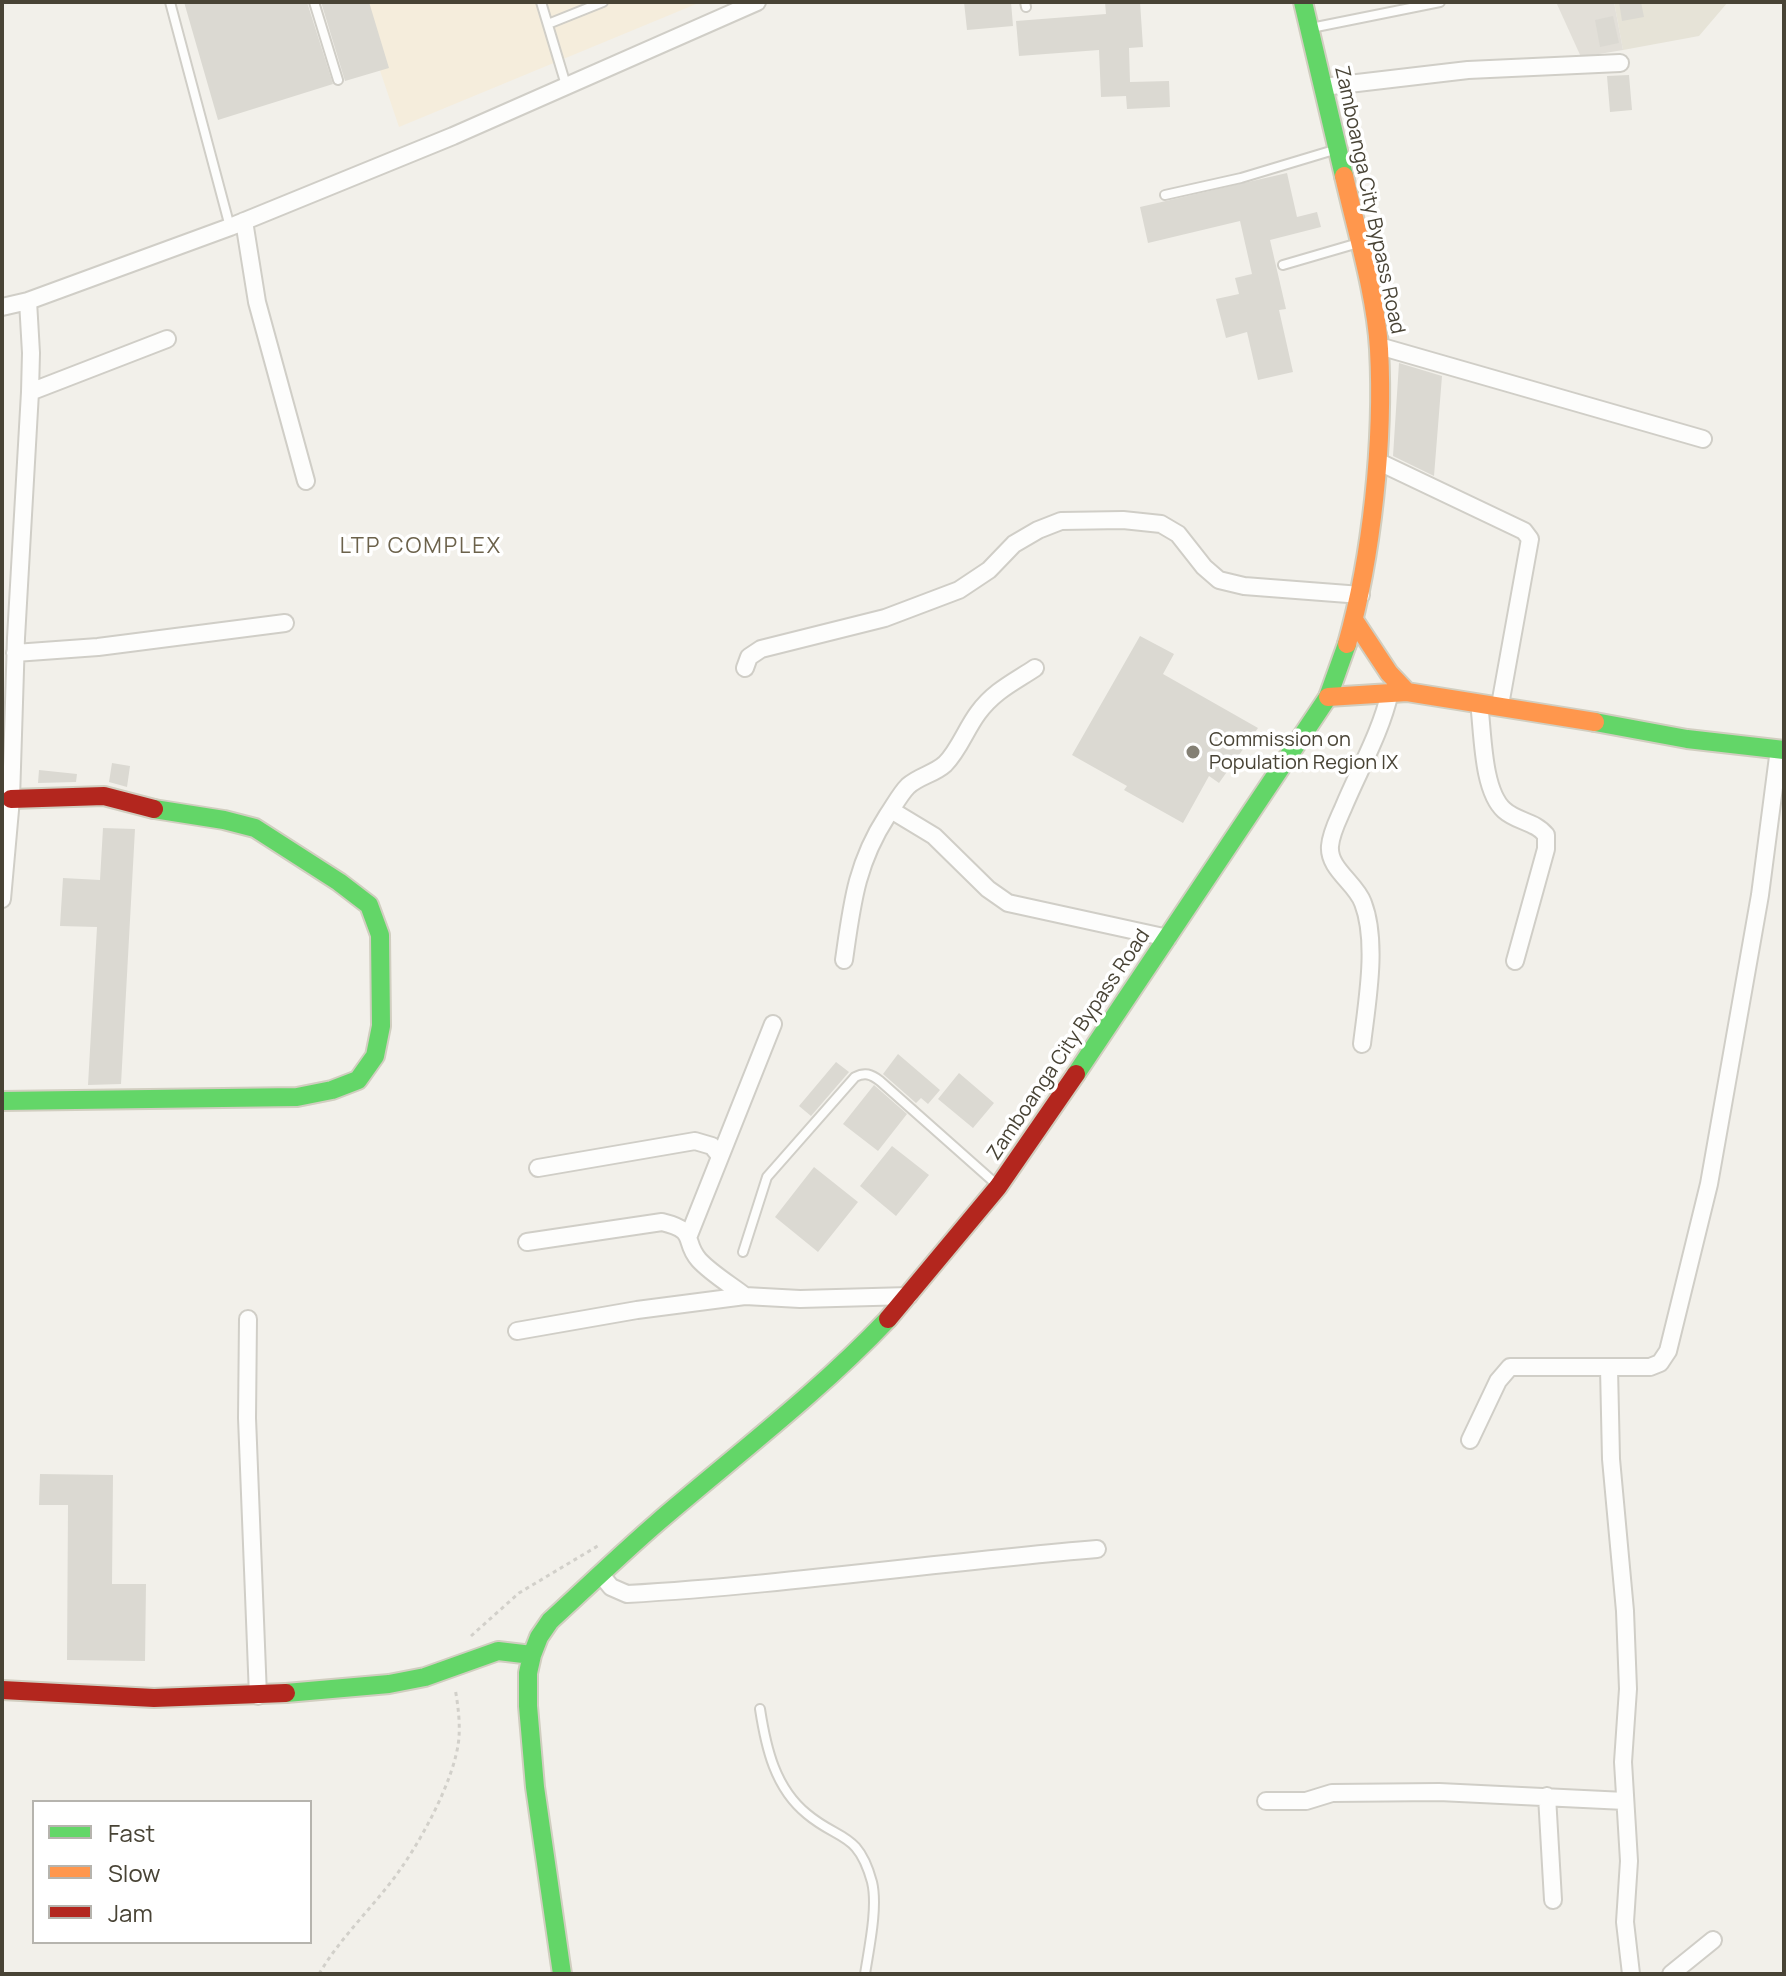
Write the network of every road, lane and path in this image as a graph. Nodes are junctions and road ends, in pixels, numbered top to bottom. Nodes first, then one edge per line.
1 (170, 2) edge
2 (314, 2) edge
3 (541, 2) edge
4 (603, 2) edge
5 (757, 2) edge
6 (1303, 2) edge
7 (1440, 2) edge
8 (548, 24) junction
9 (1309, 29) junction
10 (1620, 63) dead end
11 (338, 80) dead end
12 (566, 85) junction
13 (1323, 87) junction
14 (1337, 149) junction
15 (1165, 195) dead end
16 (237, 224) junction
17 (1359, 243) junction
18 (1283, 265) dead end
19 (28, 301) junction
20 (2, 307) edge
21 (167, 339) dead end
22 (1379, 346) junction
23 (30, 392) junction
24 (1703, 439) dead end
25 (1377, 461) junction
26 (306, 481) dead end
27 (1361, 595) junction
28 (1354, 620) junction
29 (285, 623) dead end
30 (15, 653) junction
31 (745, 668) dead end
32 (1035, 668) dead end
33 (1399, 692) junction
34 (1328, 697) junction
35 (1479, 703) junction
36 (1500, 705) junction
37 (1781, 750) edge
38 (11, 799) junction
39 (891, 810) junction
40 (4, 836) edge
41 (2, 899) edge
42 (1168, 938) junction
43 (844, 960) dead end
44 (1515, 961) dead end
45 (773, 1024) dead end
46 (1362, 1044) dead end
47 (2, 1101) edge
48 (720, 1156) junction
49 (538, 1168) dead end
50 (998, 1187) junction
51 (689, 1235) junction
52 (527, 1242) dead end
53 (743, 1252) dead end
54 (745, 1296) junction
55 (909, 1296) junction
56 (248, 1319) dead end
57 (517, 1331) dead end
58 (1609, 1368) junction
59 (1470, 1440) dead end
60 (607, 1541) dead end
61 (1097, 1549) dead end
62 (602, 1576) junction
63 (532, 1655) junction
64 (460, 1665) junction
65 (2, 1690) edge
66 (258, 1696) junction
67 (760, 1709) dead end
68 (1547, 1796) junction
69 (1266, 1801) dead end
70 (1625, 1801) junction
71 (1553, 1900) dead end
72 (1713, 1940) dead end
73 (319, 1974) edge
74 (562, 1974) edge
75 (865, 1974) edge
76 (1631, 1974) edge
77 (1671, 1974) edge

1 - 16 lane
2 - 11 lane
3 - 8 lane
4 - 8 lane
5 - 12 street
6 - 9 main road, Zamboanga City Bypass Road
7 - 9 lane
8 - 12 lane
9 - 13 main road, Zamboanga City Bypass Road
10 - 13 street
12 - 16 street
13 - 14 main road, Zamboanga City Bypass Road
14 - 15 lane
14 - 17 main road, Zamboanga City Bypass Road
16 - 19 street
16 - 26 street
17 - 18 lane
17 - 22 main road, Zamboanga City Bypass Road
19 - 20 street
19 - 23 street
21 - 23 street
22 - 24 street
22 - 25 main road, Zamboanga City Bypass Road
23 - 30 street
25 - 27 main road, Zamboanga City Bypass Road
25 - 36 street
27 - 28 main road, Zamboanga City Bypass Road
27 - 31 street
28 - 33 main road
28 - 34 main road, Zamboanga City Bypass Road
29 - 30 street
30 - 38 street
32 - 39 street
33 - 34 main road
33 - 35 main road
33 - 46 street
34 - 42 main road, Zamboanga City Bypass Road
35 - 36 main road
35 - 44 street
36 - 37 main road
37 - 58 street
38 - 40 street
38 - 47 main road
39 - 42 street
39 - 43 street
40 - 41 street
42 - 50 main road, Zamboanga City Bypass Road
45 - 48 street
48 - 49 street
48 - 51 street
50 - 53 lane
50 - 55 main road, Zamboanga City Bypass Road
51 - 52 street
51 - 54 street
54 - 55 street
54 - 57 street
55 - 62 main road, Zamboanga City Bypass Road
56 - 66 street
58 - 59 street
58 - 70 street
60 - 64 path
61 - 62 street
62 - 63 main road, Zamboanga City Bypass Road
63 - 64 main road
63 - 74 main road, Zamboanga City Bypass Road
64 - 66 main road
64 - 73 path
65 - 66 main road
67 - 75 lane
68 - 69 street
68 - 70 street
68 - 71 street
70 - 76 street
72 - 77 street

